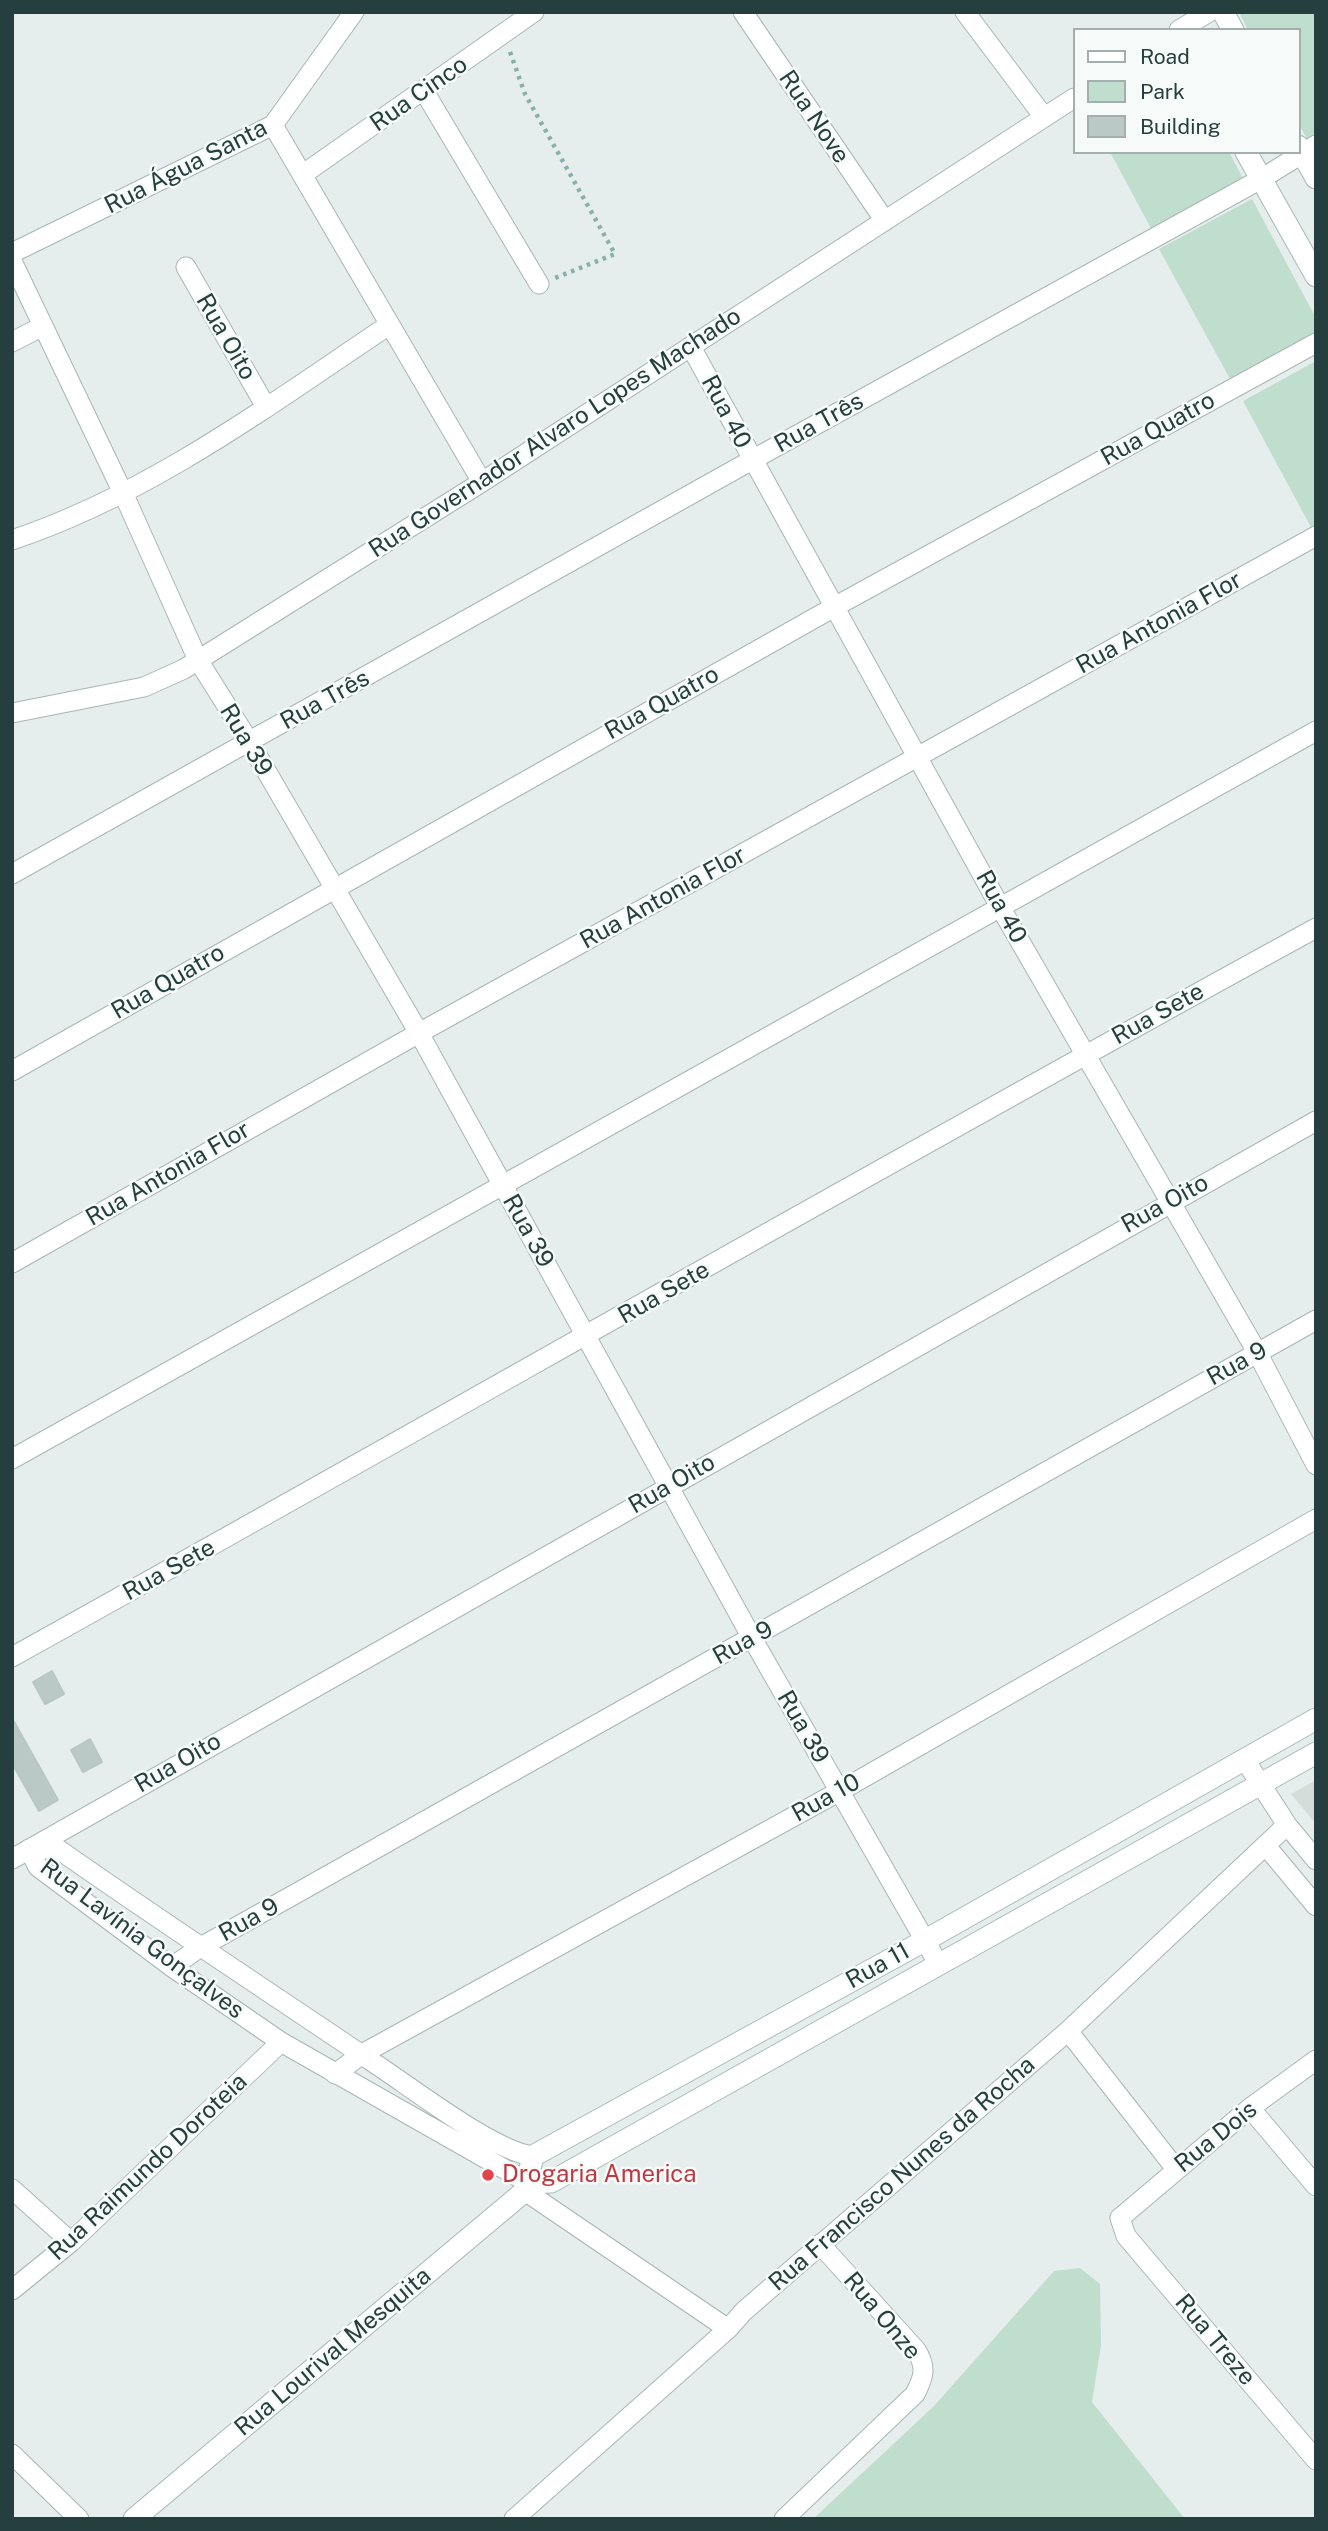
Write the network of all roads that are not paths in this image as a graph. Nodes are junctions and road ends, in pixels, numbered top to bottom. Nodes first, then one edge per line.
1 (354, 12) edge
2 (534, 12) edge
3 (743, 12) edge
4 (965, 12) edge
5 (1209, 12) edge
6 (1223, 12) edge
7 (1182, 28) edge
8 (1232, 28) edge
9 (424, 91) junction
10 (1072, 99) edge
11 (1044, 117) junction
12 (273, 125) junction
13 (1305, 148) edge
14 (1247, 154) edge
15 (1296, 154) edge
16 (302, 175) junction
17 (1316, 178) edge
18 (1261, 179) junction
19 (885, 221) junction
20 (12, 253) edge
21 (12, 261) edge
22 (186, 267) dead end
23 (1316, 276) edge
24 (539, 284) road end
25 (389, 325) junction
26 (43, 326) junction
27 (12, 342) edge
28 (1316, 343) edge
29 (691, 347) junction
30 (266, 407) junction
31 (752, 460) junction
32 (482, 482) junction
33 (124, 495) junction
34 (1316, 536) edge
35 (12, 540) edge
36 (836, 606) junction
37 (198, 660) junction
38 (12, 713) edge
39 (1316, 731) edge
40 (250, 743) junction
41 (918, 758) junction
42 (12, 874) edge
43 (332, 888) junction
44 (999, 905) junction
45 (1316, 928) edge
46 (419, 1033) junction
47 (1085, 1054) junction
48 (12, 1070) edge
49 (1316, 1121) edge
50 (504, 1187) junction
51 (1170, 1201) junction
52 (12, 1263) edge
53 (1316, 1320) edge
54 (587, 1337) junction
55 (1257, 1352) junction
56 (12, 1459) edge
57 (1316, 1465) edge
58 (668, 1485) junction
59 (1316, 1519) edge
60 (752, 1638) junction
61 (12, 1657) edge
62 (1316, 1719) edge
63 (1316, 1753) edge
64 (1245, 1760) junction
65 (1260, 1783) junction
66 (840, 1791) junction
67 (1287, 1825) junction
68 (1266, 1846) junction
69 (18, 1849) edge
70 (1316, 1860) edge
71 (1316, 1906) edge
72 (924, 1941) junction
73 (199, 1948) junction
74 (939, 1965) junction
75 (172, 1967) junction
76 (1069, 2031) junction
77 (281, 2042) junction
78 (362, 2054) junction
79 (1316, 2060) edge
80 (335, 2074) junction
81 (1250, 2108) junction
82 (533, 2156) junction
83 (1176, 2169) junction
84 (1316, 2186) edge
85 (527, 2187) junction
86 (12, 2189) edge
87 (1120, 2218) joint
88 (71, 2242) junction
89 (820, 2244) junction
90 (12, 2290) edge
91 (729, 2329) junction
92 (12, 2454) edge
93 (1316, 2460) edge
94 (79, 2519) edge
95 (134, 2519) edge
96 (514, 2519) edge
97 (784, 2519) edge

1 - 12 street, Rua Água Santa
2 - 9 street, Rua Cinco
3 - 19 street, Rua Nove
4 - 11 street
5 - 7 street
6 - 8 main road
9 - 16 street, Rua Cinco
9 - 24 street
10 - 11 street, Rua Governador Alvaro Lopes Machado
11 - 19 street, Rua Governador Alvaro Lopes Machado
12 - 16 street
12 - 20 street, Rua Água Santa
13 - 17 main road
14 - 18 main road
15 - 18 street, Rua Três
16 - 25 street
18 - 23 main road
18 - 31 street, Rua Três
19 - 29 street, Rua Governador Alvaro Lopes Machado
21 - 26 street, Rua 39
22 - 30 street, Rua Oito
25 - 30 street
25 - 32 street
26 - 27 street
26 - 33 street, Rua 39
28 - 36 street, Rua Quatro
29 - 31 street, Rua 40
29 - 32 street, Rua Governador Alvaro Lopes Machado
30 - 33 street
31 - 36 street, Rua 40
31 - 40 street, Rua Três
32 - 37 street, Rua Governador Alvaro Lopes Machado
33 - 35 street
33 - 37 street, Rua 39
34 - 41 street, Rua Antonia Flor
36 - 41 street, Rua 40
36 - 43 street, Rua Quatro
37 - 38 street, Rua Governador Alvaro Lopes Machado
37 - 40 street, Rua 39
39 - 44 street
40 - 42 street, Rua Três
40 - 43 street, Rua 39
41 - 44 street, Rua 40
41 - 46 street, Rua Antonia Flor
43 - 46 street, Rua 39
43 - 48 street, Rua Quatro
44 - 47 street, Rua 40
44 - 50 street
45 - 47 street, Rua Sete
46 - 50 street, Rua 39
46 - 52 street, Rua Antonia Flor
47 - 51 street, Rua 40
47 - 54 street, Rua Sete
49 - 51 street, Rua Oito
50 - 54 street, Rua 39
50 - 56 street
51 - 55 street, Rua 40
51 - 58 street, Rua Oito
53 - 55 street, Rua 9
54 - 58 street, Rua 39
54 - 61 street, Rua Sete
55 - 57 street, Rua 40
55 - 60 street, Rua 9
58 - 60 street, Rua 39
58 - 69 street, Rua Oito
59 - 66 street, Rua 10
60 - 66 street, Rua 39
60 - 73 street, Rua 9
62 - 64 main road, Rua 11
63 - 65 main road, Rua 11
64 - 65 street
64 - 72 main road, Rua 11
65 - 67 street
65 - 74 main road, Rua 11
66 - 72 street, Rua 39
66 - 78 street, Rua 10
67 - 68 street, Rua Francisco Nunes da Rocha
67 - 70 street
68 - 71 street
68 - 76 street, Rua Francisco Nunes da Rocha
69 - 73 street, Rua Lavínia Gonçalves
69 - 75 street, Rua Lavínia Gonçalves
72 - 74 street, Rua 39
72 - 82 main road, Rua 11
73 - 75 street, Rua 9
73 - 78 street, Rua Lavínia Gonçalves
74 - 85 main road, Rua 11
75 - 77 street, Rua Lavínia Gonçalves
76 - 83 street
76 - 89 street, Rua Francisco Nunes da Rocha
77 - 80 street, Rua Lavínia Gonçalves
77 - 88 street, Rua Raimundo Doroteia
78 - 80 street, Rua 10
78 - 82 street, Rua Lavínia Gonçalves
79 - 81 street, Rua Dois
80 - 85 street, Rua Lavínia Gonçalves
81 - 83 street, Rua Dois
81 - 84 street
82 - 85 main road
83 - 87 street, Rua Dois
85 - 91 street, Rua Lavínia Gonçalves
85 - 95 main road, Rua Lourival Mesquita
86 - 88 street
87 - 93 street, Rua Treze
88 - 90 street, Rua Raimundo Doroteia
89 - 91 street, Rua Francisco Nunes da Rocha
89 - 97 street, Rua Onze
91 - 96 street, Rua Francisco Nunes da Rocha
92 - 94 street

